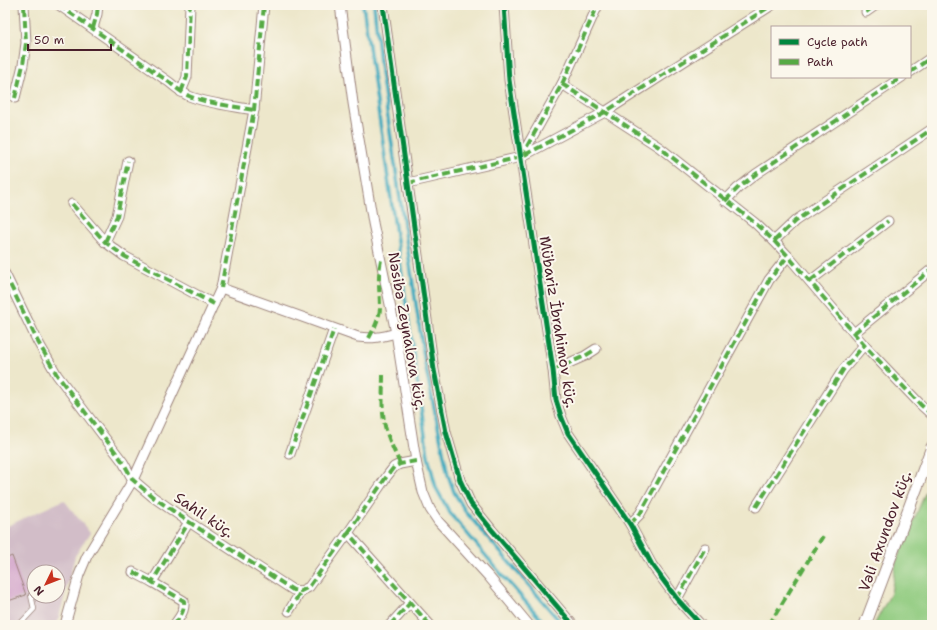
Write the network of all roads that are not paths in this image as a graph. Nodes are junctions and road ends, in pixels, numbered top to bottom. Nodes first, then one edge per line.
1 (24, 5) edge
2 (59, 5) edge
3 (98, 5) edge
4 (190, 5) edge
5 (264, 5) edge
6 (340, 5) edge
7 (383, 5) edge
8 (504, 5) edge
9 (598, 5) edge
10 (772, 5) edge
11 (876, 5) edge
12 (866, 12) dead end
13 (93, 28) junction
14 (932, 57) edge
15 (911, 71) edge
16 (900, 78) edge
17 (562, 84) junction
18 (181, 92) junction
19 (15, 98) dead end
20 (254, 110) junction
21 (605, 112) junction
22 (932, 129) edge
23 (521, 157) junction
24 (128, 161) dead end
25 (408, 183) junction
26 (725, 201) junction
27 (72, 204) dead end
28 (888, 221) dead end
29 (774, 241) junction
30 (105, 242) junction
31 (788, 256) junction
32 (932, 269) edge
33 (5, 274) edge
34 (810, 281) junction
35 (221, 288) junction
36 (214, 304) junction
37 (334, 329) junction
38 (396, 332) junction
39 (854, 333) junction
40 (864, 345) junction
41 (596, 349) dead end
42 (553, 370) junction
43 (932, 415) edge
44 (932, 447) edge
45 (290, 454) dead end
46 (416, 461) junction
47 (133, 480) junction
48 (756, 507) dead end
49 (189, 522) junction
50 (630, 524) junction
51 (348, 533) junction
52 (705, 548) dead end
53 (134, 572) dead end
54 (152, 582) junction
55 (301, 591) junction
56 (676, 599) junction
57 (410, 603) junction
58 (33, 604) edge
59 (289, 611) dead end
60 (19, 625) edge
61 (64, 625) edge
62 (174, 625) edge
63 (390, 625) edge
64 (430, 625) edge
65 (529, 625) edge
66 (573, 625) edge
67 (701, 625) edge
68 (866, 625) edge

1 - 19 street
2 - 13 street
3 - 13 street
4 - 18 street
5 - 20 street
6 - 38 street, Nəsibə Zeynalova küç.
7 - 25 street
8 - 23 street, Mübariz İbrahimov küç.
9 - 17 street
10 - 21 street
11 - 12 street
13 - 18 street
14 - 15 street
16 - 26 street
17 - 21 street
17 - 23 street
18 - 20 street
20 - 35 street
21 - 23 street
21 - 26 street
22 - 29 street
23 - 25 street
23 - 42 street, Mübariz İbrahimov küç.
24 - 30 street
25 - 66 street
26 - 29 street
27 - 30 street
28 - 34 street
29 - 31 street
30 - 36 street
31 - 34 street
31 - 50 street
32 - 39 street
33 - 47 street, Sahil küç.
34 - 39 street
35 - 36 street
35 - 37 street
36 - 47 street
37 - 38 street
37 - 45 street
38 - 46 street, Nəsibə Zeynalova küç.
39 - 40 street
40 - 43 street
40 - 48 street
41 - 42 street
42 - 50 street, Mübariz İbrahimov küç.
44 - 68 street, Vəli Axundov küç.
46 - 51 street
46 - 65 street, Nəsibə Zeynalova küç.
47 - 49 street, Sahil küç.
47 - 61 street
49 - 54 street
49 - 55 street, Sahil küç.
50 - 56 street, Mübariz İbrahimov küç.
51 - 55 street
51 - 57 street
52 - 56 street
53 - 54 street
54 - 62 street
55 - 59 street
56 - 67 street, Mübariz İbrahimov küç.
57 - 63 street
57 - 64 street
58 - 60 lane

